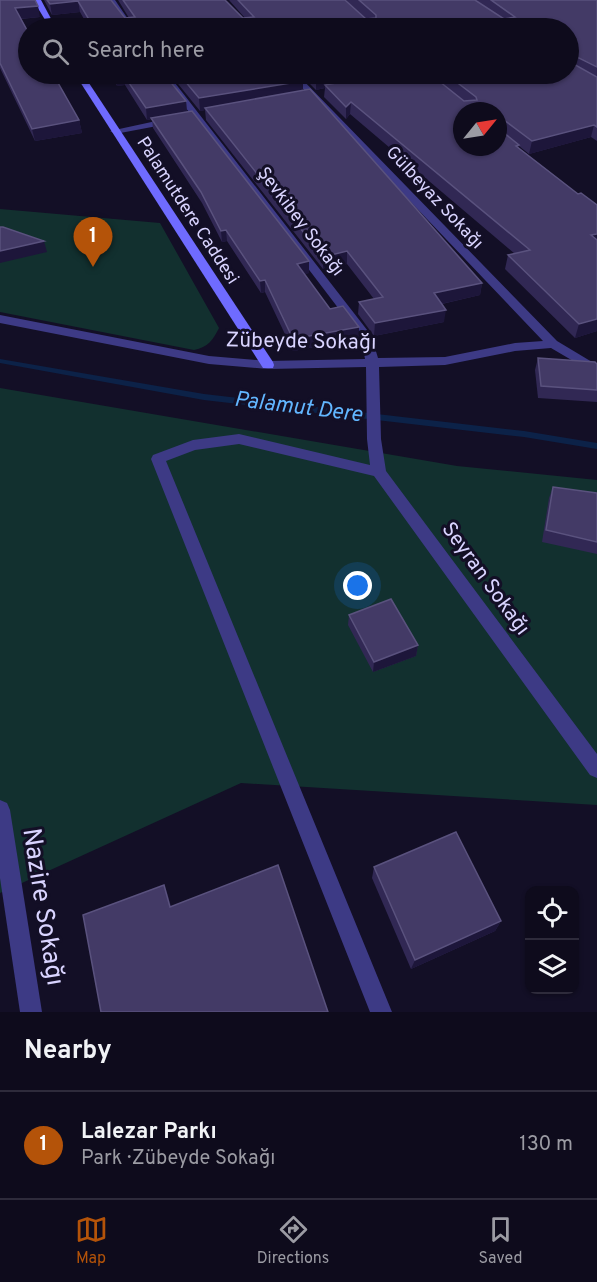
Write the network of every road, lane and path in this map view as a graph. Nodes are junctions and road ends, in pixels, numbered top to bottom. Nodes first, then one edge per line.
1 (38, 0) edge
2 (111, 0) edge
3 (48, 18) edge
4 (124, 18) edge
5 (85, 84) edge
6 (172, 84) edge
7 (303, 84) edge
8 (326, 93) edge
9 (314, 95) junction
10 (302, 98) edge
11 (177, 120) edge
12 (115, 130) junction
13 (0, 320) edge
14 (553, 344) junction
15 (374, 363) junction
16 (268, 365) junction
17 (597, 371) edge
18 (374, 404) joint
19 (379, 472) junction
20 (597, 769) edge
21 (0, 810) edge
22 (31, 1012) edge
23 (381, 1012) edge

1 - 3 street
2 - 4 street
5 - 12 street, Palamutdere Caddesi
6 - 15 street, Şevkibey Sokağı
7 - 9 street, Gülbeyaz Sokağı
8 - 9 street
9 - 10 street
9 - 14 street, Gülbeyaz Sokağı
11 - 12 street
12 - 16 street, Palamutdere Caddesi
13 - 16 street, Zübeyde Sokağı
14 - 15 street, Zübeyde Sokağı
14 - 17 street
15 - 16 street, Zübeyde Sokağı
15 - 18 street, Şevkibey Sokağı
18 - 19 street, Seyran Sokağı
19 - 20 street, Seyran Sokağı
19 - 23 street
21 - 22 street, Nazire Sokağı

